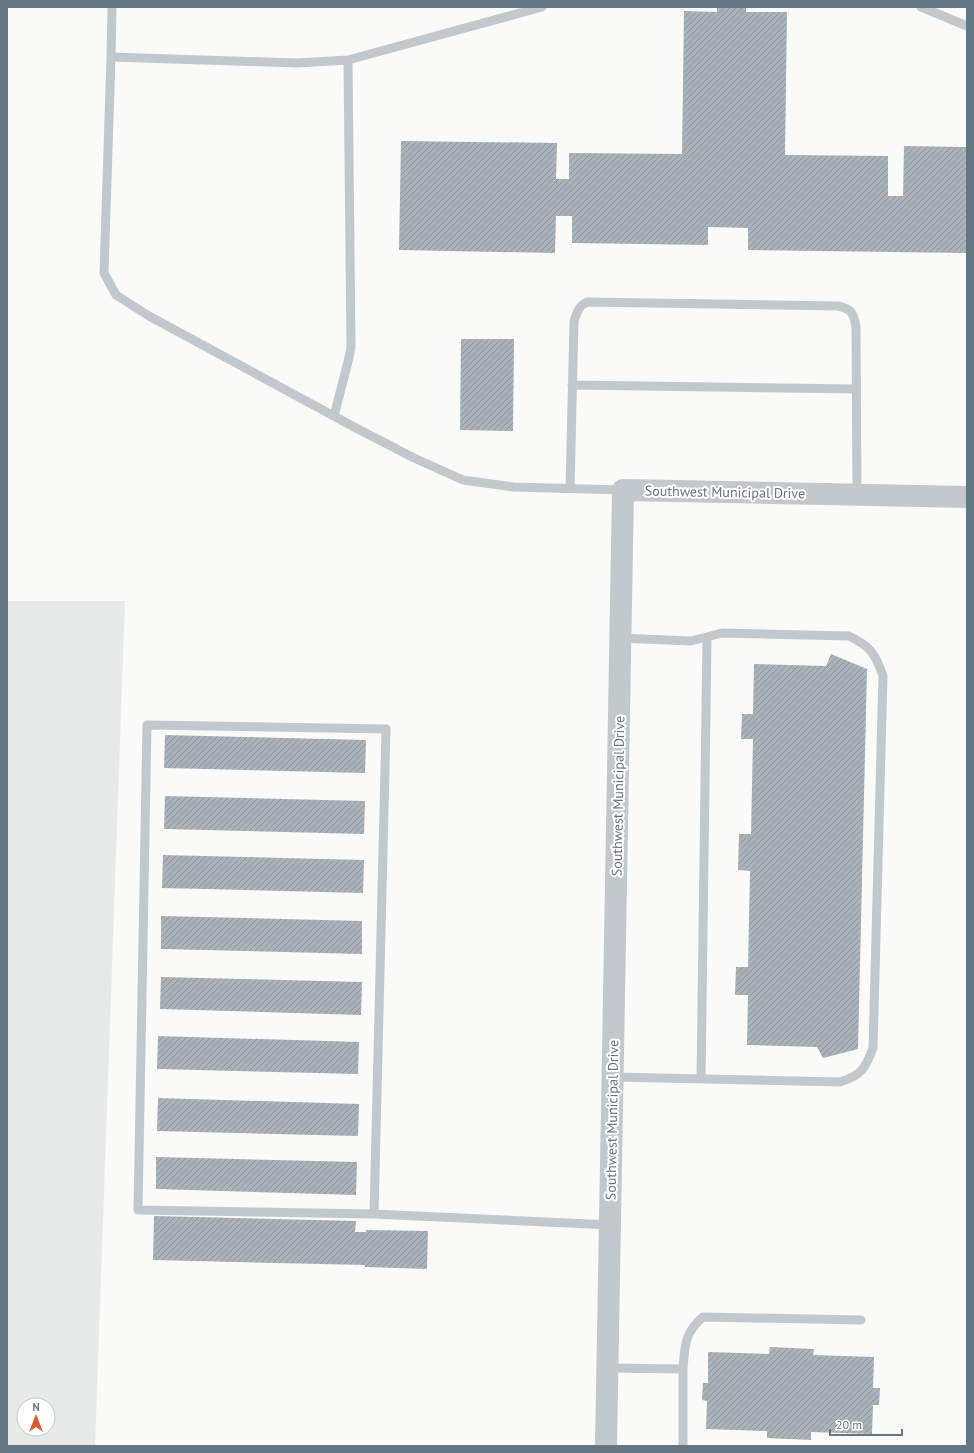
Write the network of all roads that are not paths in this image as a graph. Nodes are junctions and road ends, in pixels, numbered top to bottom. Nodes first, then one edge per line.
1 (112, 7) edge
2 (542, 7) edge
3 (921, 7) edge
4 (967, 26) edge
5 (111, 57) junction
6 (348, 60) junction
7 (572, 385) junction
8 (856, 389) junction
9 (334, 416) junction
10 (570, 489) junction
11 (623, 490) junction
12 (857, 495) junction
13 (967, 497) edge
14 (707, 637) junction
15 (620, 638) junction
16 (613, 1077) junction
17 (701, 1079) junction
18 (374, 1214) junction
19 (610, 1225) junction
20 (861, 1320) dead end
21 (607, 1368) junction
22 (683, 1368) junction
23 (606, 1446) edge
24 (682, 1446) edge

1 - 5 lane
2 - 6 lane
3 - 4 lane
5 - 6 lane
5 - 9 lane
6 - 9 lane
7 - 8 lane
7 - 8 lane
7 - 10 lane
8 - 12 lane
9 - 10 lane
10 - 11 lane
11 - 12 street, Southwest Municipal Drive
11 - 15 street, Southwest Municipal Drive
12 - 13 street, Southwest Municipal Drive
14 - 15 lane
14 - 17 lane
14 - 17 lane
15 - 16 street, Southwest Municipal Drive
16 - 17 lane
16 - 19 street, Southwest Municipal Drive
18 - 18 lane
18 - 19 lane
19 - 21 street, Southwest Municipal Drive
20 - 22 lane
21 - 22 lane
21 - 23 street, Southwest Municipal Drive
22 - 24 lane

